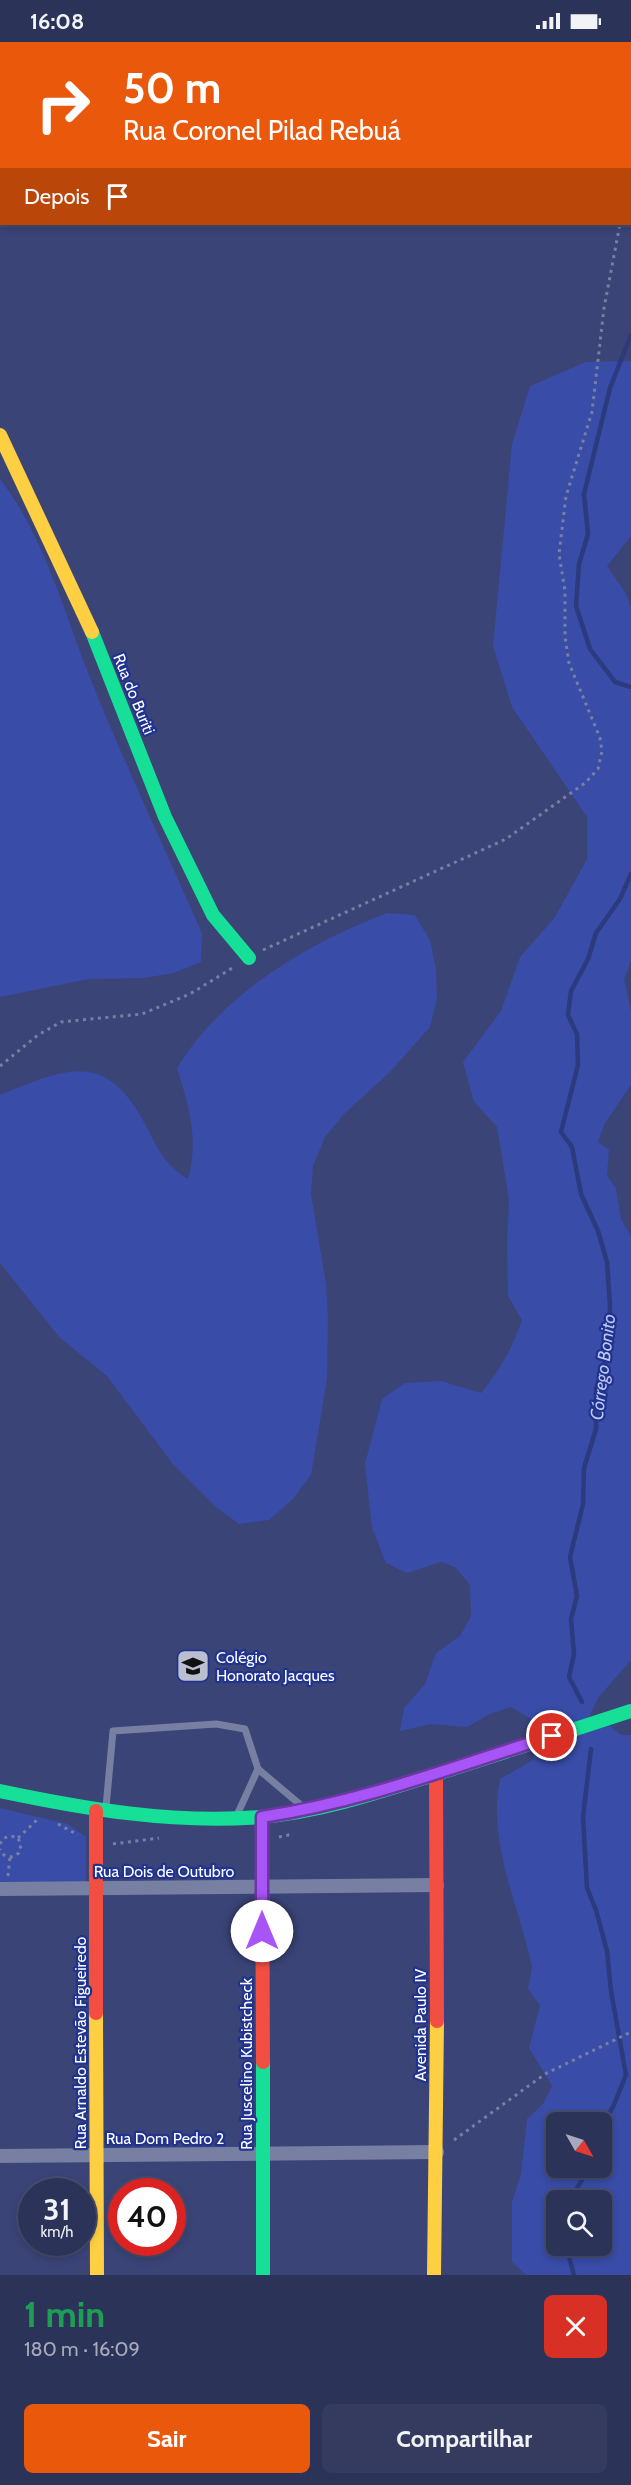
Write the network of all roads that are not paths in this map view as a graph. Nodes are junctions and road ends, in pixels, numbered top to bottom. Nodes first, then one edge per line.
1 (1, 440) edge
2 (249, 958) road end
3 (631, 1711) edge
4 (258, 1769) junction
5 (436, 1774) junction
6 (0, 1791) edge
7 (307, 1810) junction
8 (101, 1812) junction
9 (262, 1817) junction
10 (236, 1818) junction
11 (4, 1884) edge
12 (436, 1885) junction
13 (262, 1886) junction
14 (96, 1888) junction
15 (437, 2152) junction
16 (263, 2154) junction
17 (97, 2155) junction
18 (0, 2156) edge
19 (97, 2275) edge
20 (263, 2275) edge
21 (434, 2275) edge

1 - 2 street, Rua do Buriti
3 - 5 street
4 - 7 lane
4 - 8 lane
4 - 10 lane
5 - 7 street
5 - 12 street, Avenida Paulo IV
6 - 8 street
7 - 9 street
8 - 10 street
8 - 14 street, Rua Arnaldo Estevão Figueiredo
9 - 10 street
9 - 13 street, Rua Juscelino Kubistcheck
11 - 14 street, Rua Dois de Outubro
12 - 13 street, Rua Dois de Outubro
12 - 15 street, Avenida Paulo IV
13 - 14 street, Rua Dois de Outubro
13 - 16 street, Rua Juscelino Kubistcheck
14 - 17 street, Rua Arnaldo Estevão Figueiredo
15 - 16 street, Rua Dom Pedro 2
15 - 21 street, Avenida Paulo IV
16 - 17 street, Rua Dom Pedro 2
16 - 20 street, Rua Juscelino Kubistcheck
17 - 18 street, Rua Dom Pedro 2
17 - 19 street, Rua Arnaldo Estevão Figueiredo

